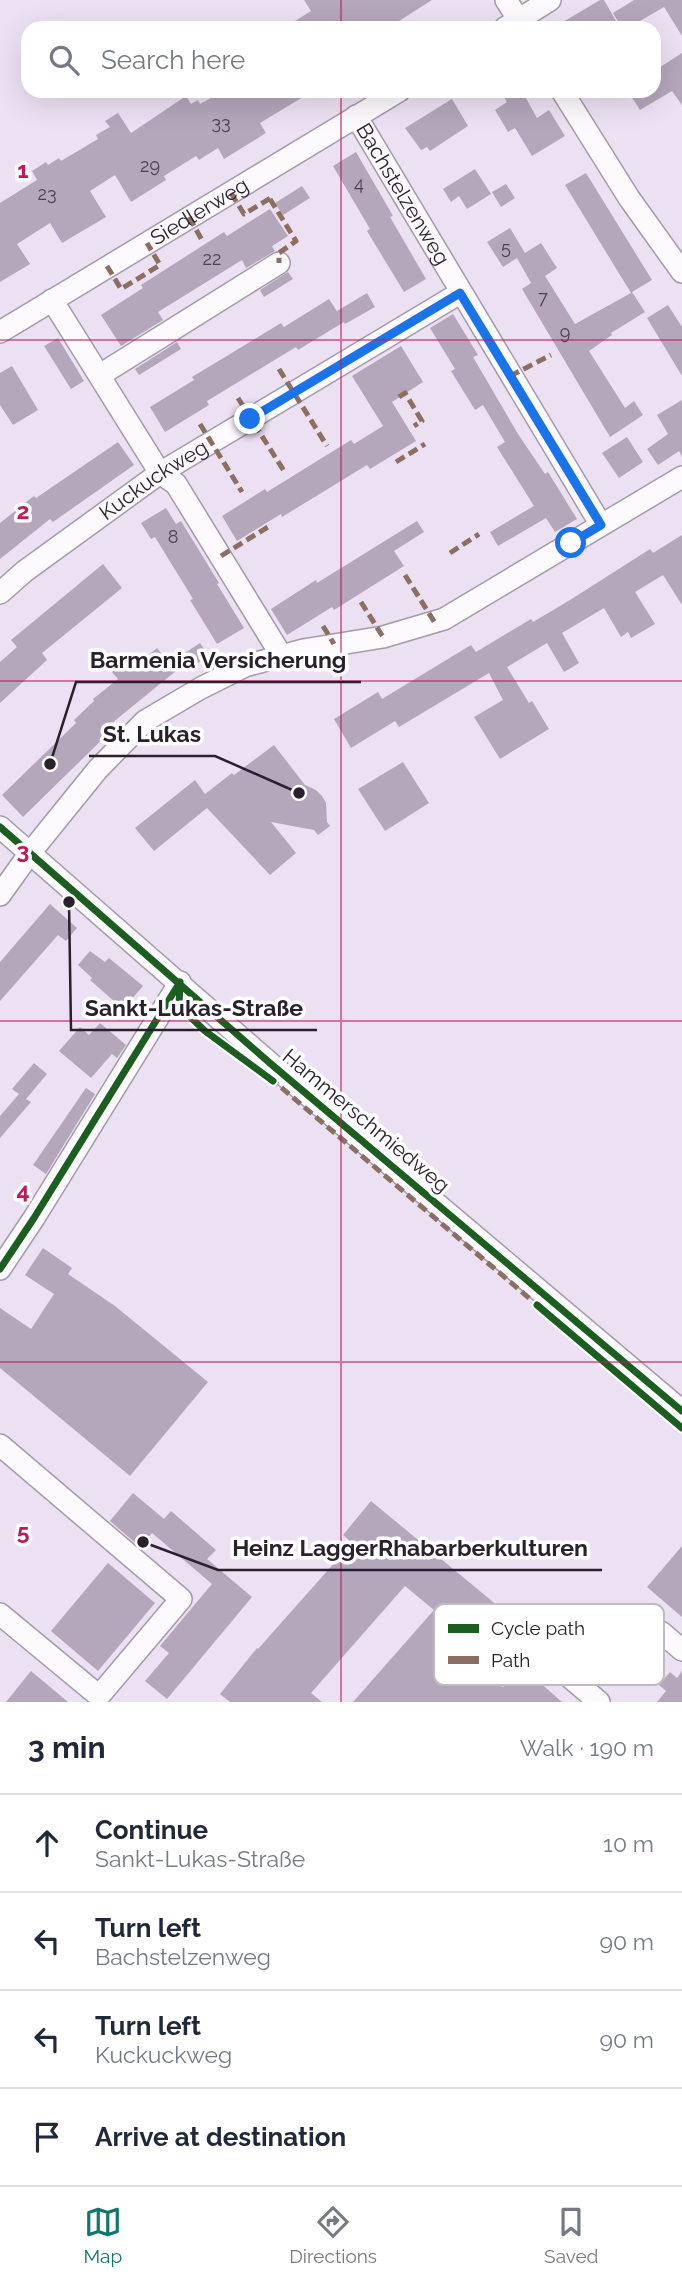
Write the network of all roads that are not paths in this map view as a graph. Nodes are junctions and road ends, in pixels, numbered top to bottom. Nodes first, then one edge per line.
1 (506, 0) edge
2 (550, 0) edge
3 (514, 21) edge
4 (521, 21) edge
5 (387, 98) edge
6 (566, 98) edge
7 (356, 116) junction
8 (279, 263) dead end
9 (682, 272) edge
10 (460, 293) junction
11 (52, 300) junction
12 (0, 332) edge
13 (100, 375) junction
14 (160, 473) junction
15 (682, 477) edge
16 (601, 525) junction
17 (0, 593) edge
18 (281, 655) junction
19 (0, 827) edge
20 (30, 853) junction
21 (0, 895) edge
22 (180, 982) junction
23 (0, 1269) edge
24 (682, 1411) edge
25 (0, 1445) edge
26 (0, 1615) edge
27 (664, 1635) edge
28 (682, 1650) edge
29 (579, 1685) edge
30 (599, 1702) edge

1 - 3 street
2 - 4 street
5 - 7 street, Siedlerweg
6 - 9 street
7 - 10 street, Bachstelzenweg
7 - 11 street, Siedlerweg
8 - 13 street
10 - 14 street, Kuckuckweg
10 - 16 street, Bachstelzenweg
11 - 12 street, Siedlerweg
11 - 13 street
13 - 14 street
14 - 17 street, Kuckuckweg
14 - 18 street
15 - 16 street
16 - 18 street
18 - 20 street
19 - 20 street, Hammerschmiedweg
20 - 21 street
20 - 22 street, Hammerschmiedweg
22 - 23 street
22 - 24 street, Hammerschmiedweg
25 - 26 street
27 - 28 street
29 - 30 street

